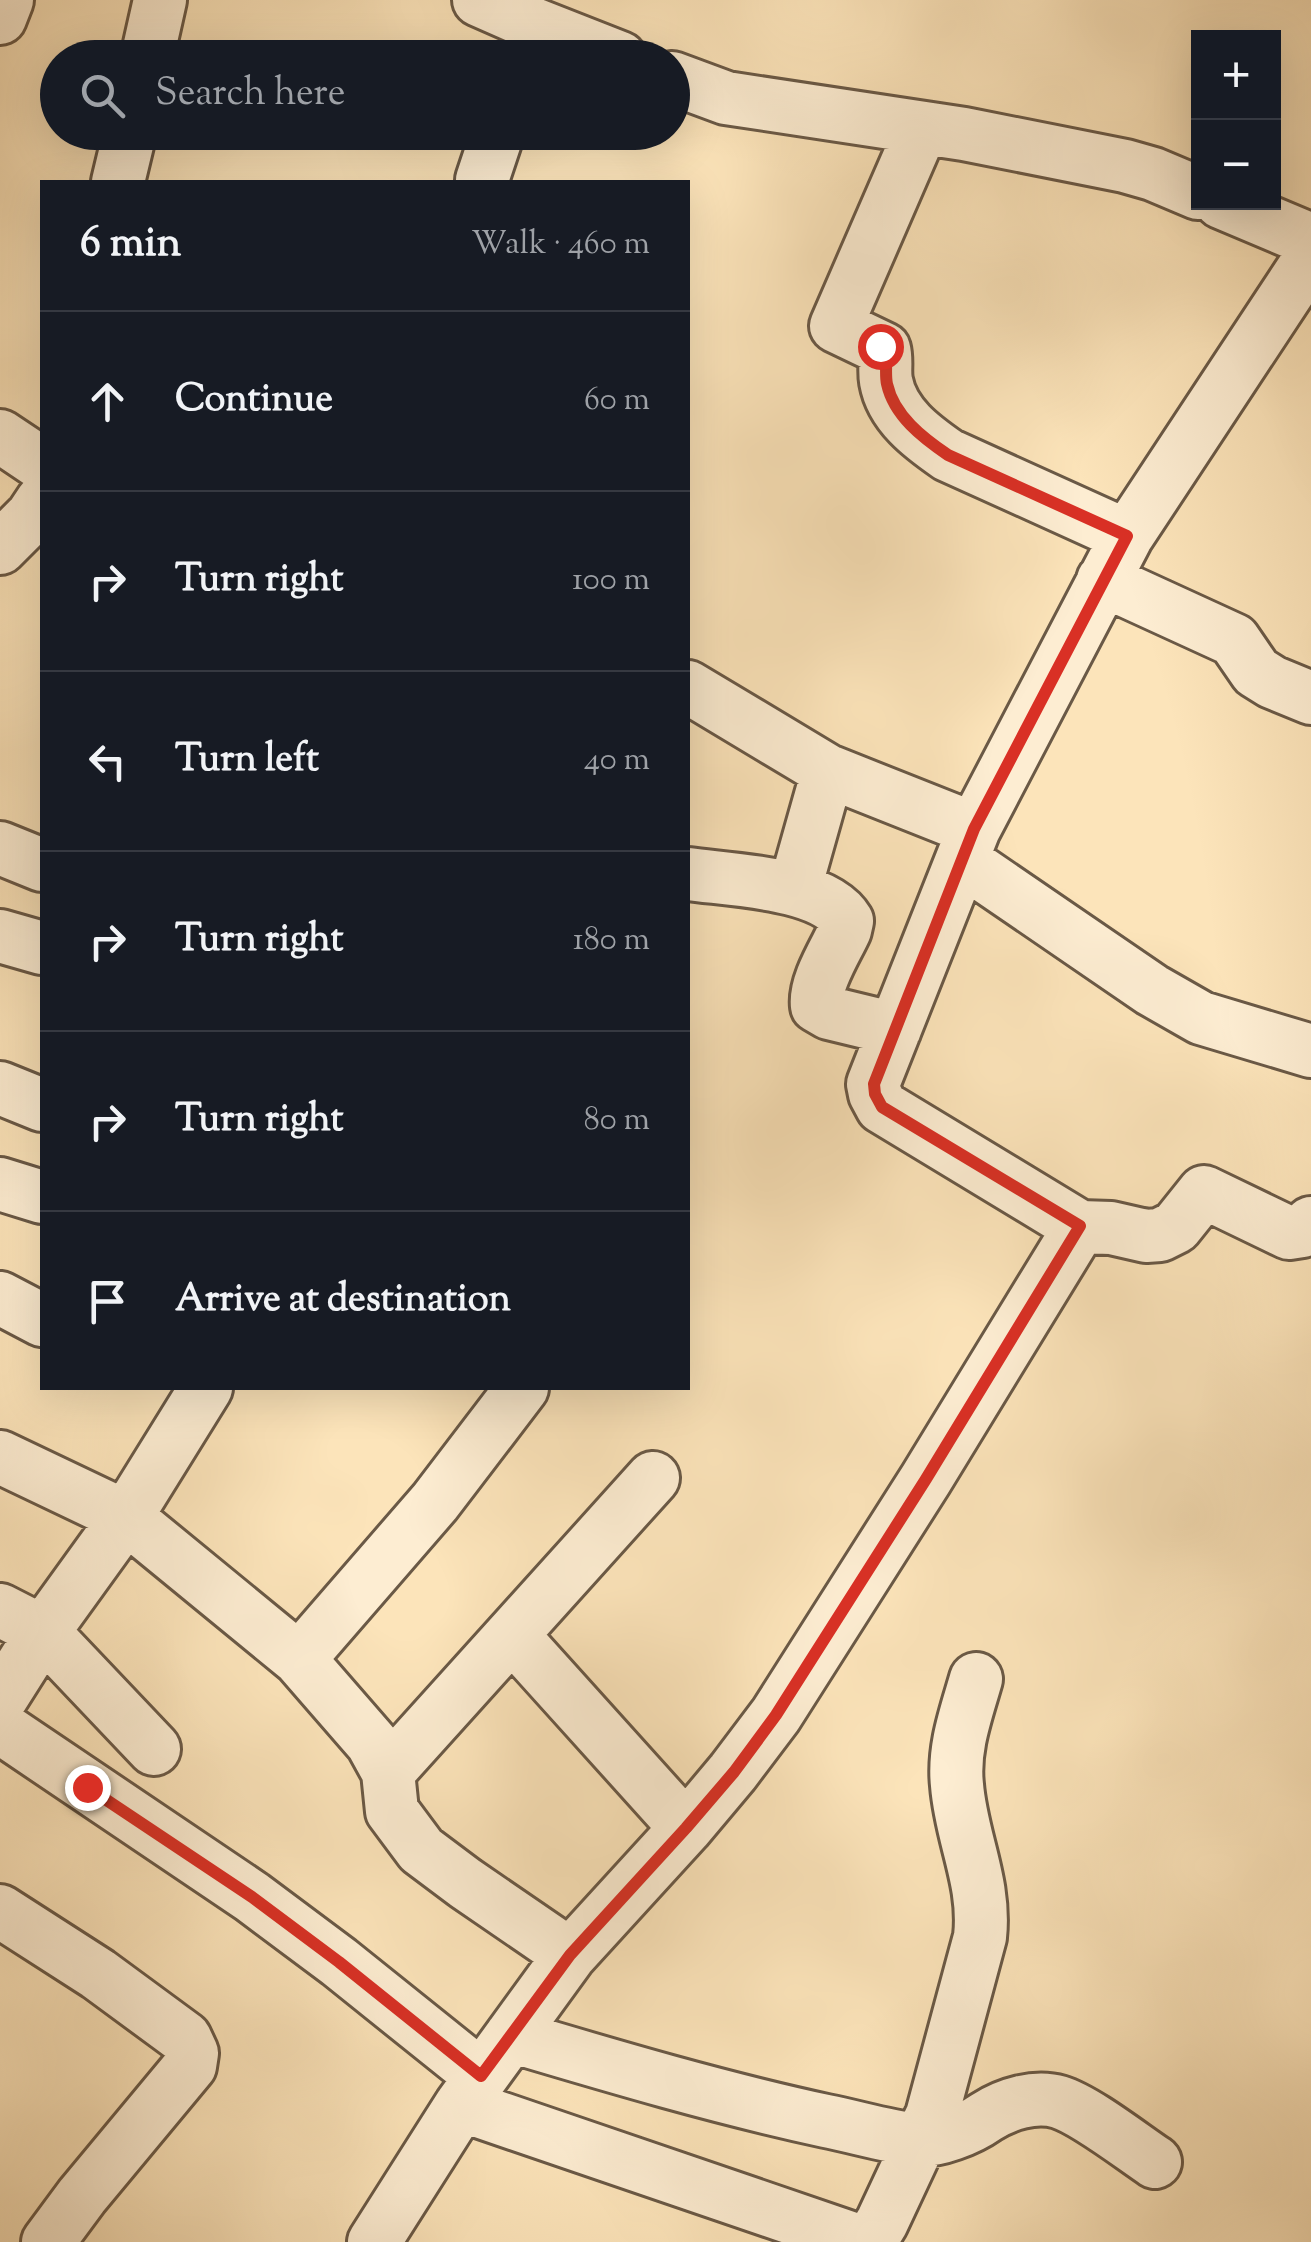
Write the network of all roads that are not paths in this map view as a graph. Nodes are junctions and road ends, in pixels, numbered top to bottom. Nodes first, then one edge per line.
1 (7, 0) edge
2 (160, 0) edge
3 (479, 0) edge
4 (0, 18) edge
5 (151, 40) edge
6 (529, 40) edge
7 (690, 85) edge
8 (922, 128) junction
9 (126, 150) edge
10 (118, 180) edge
11 (1191, 190) edge
12 (1241, 210) edge
13 (1311, 240) edge
14 (1311, 257) edge
15 (0, 436) edge
16 (40, 463) edge
17 (40, 503) edge
18 (0, 548) edge
19 (1115, 558) junction
20 (690, 688) edge
21 (1311, 698) edge
22 (828, 771) junction
23 (968, 845) junction
24 (0, 848) edge
25 (40, 864) edge
26 (690, 874) edge
27 (795, 888) junction
28 (895, 1029) junction
29 (1311, 1051) edge
30 (0, 1088) edge
31 (40, 1104) edge
32 (0, 1184) edge
33 (40, 1196) edge
34 (1311, 1222) edge
35 (1080, 1226) junction
36 (0, 1298) edge
37 (40, 1319) edge
38 (520, 1390) edge
39 (194, 1391) edge
40 (0, 1457) edge
41 (653, 1478) dead end
42 (126, 1518) junction
43 (21, 1621) edge
44 (512, 1635) junction
45 (299, 1659) junction
46 (976, 1679) dead end
47 (0, 1700) edge
48 (0, 1727) edge
49 (154, 1749) dead end
50 (388, 1772) junction
51 (686, 1828) junction
52 (0, 1912) edge
53 (570, 1955) junction
54 (484, 2072) junction
55 (920, 2141) junction
56 (1156, 2162) dead end
57 (769, 2227) edge
58 (878, 2237) edge
59 (386, 2238) edge
60 (48, 2242) edge

1 - 4 street
2 - 5 street
3 - 6 street
7 - 8 street
8 - 11 street
8 - 19 street
9 - 10 street
12 - 13 street
14 - 19 street
15 - 16 street
17 - 18 street
19 - 21 street
19 - 23 street
20 - 22 street
22 - 23 street
22 - 27 street
23 - 28 street
23 - 29 street
24 - 25 street
26 - 27 street
27 - 28 street
28 - 35 street
30 - 31 street
32 - 33 street
34 - 35 street
35 - 51 street
36 - 37 street
38 - 45 street
39 - 42 street
40 - 42 street
41 - 44 street
42 - 43 street
42 - 45 street
43 - 47 street
43 - 49 street
44 - 50 street
44 - 51 street
45 - 50 street
46 - 55 street
48 - 54 street
50 - 53 street
51 - 53 street
52 - 60 street
53 - 54 street
54 - 55 street
54 - 57 street
54 - 59 street
55 - 56 street
55 - 58 street
57 - 58 street

